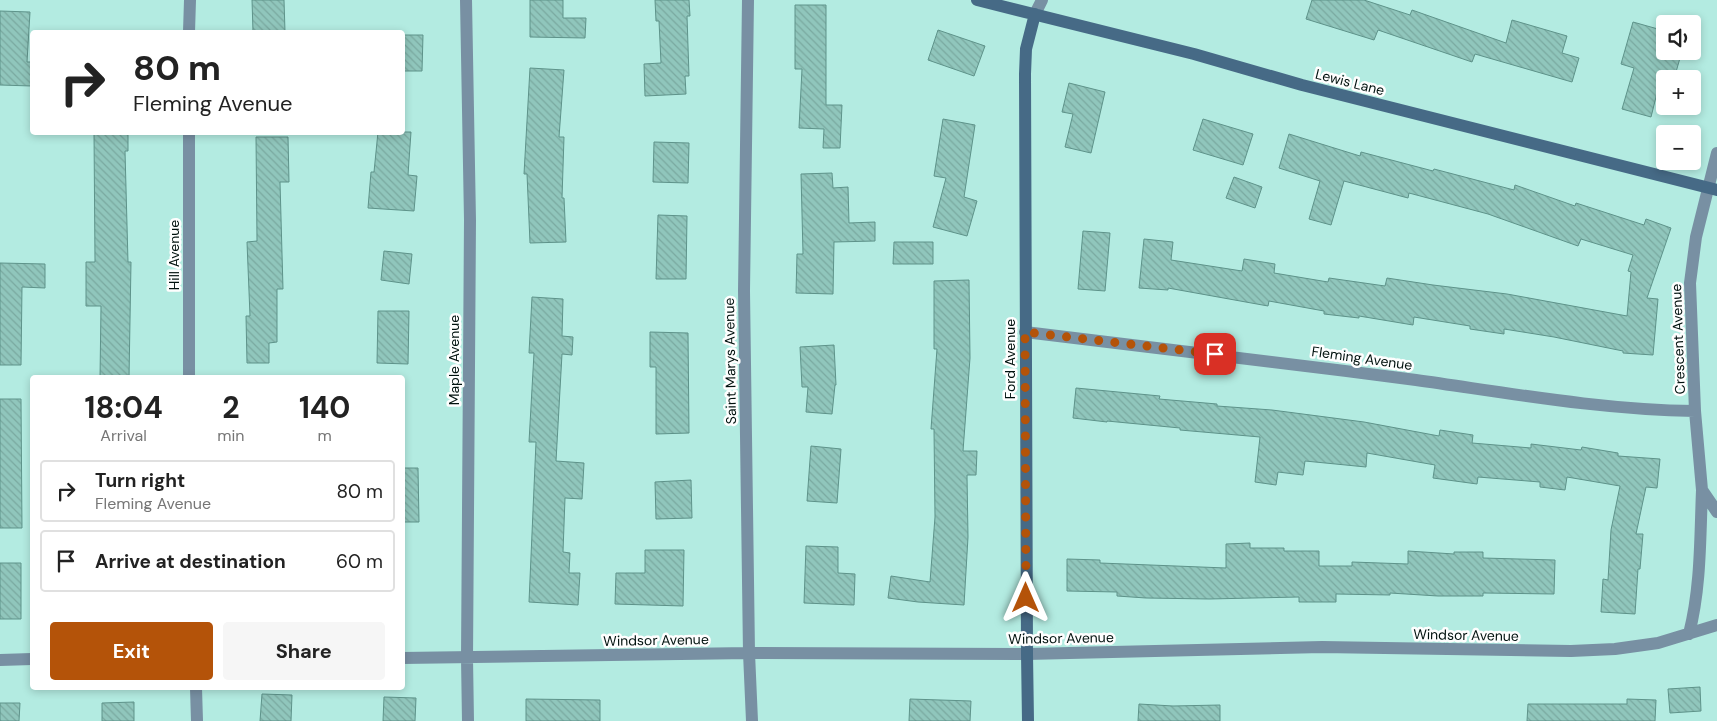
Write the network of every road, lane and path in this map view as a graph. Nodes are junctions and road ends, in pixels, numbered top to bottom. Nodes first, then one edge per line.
1 (190, 0) edge
2 (466, 0) edge
3 (748, 0) edge
4 (977, 0) edge
5 (1042, 0) edge
6 (1035, 14) junction
7 (190, 30) edge
8 (189, 135) edge
9 (1717, 153) edge
10 (1713, 189) edge
11 (1025, 332) junction
12 (189, 375) edge
13 (1695, 411) junction
14 (1702, 490) junction
15 (1717, 512) edge
16 (1717, 625) edge
17 (1689, 634) junction
18 (749, 654) junction
19 (1027, 654) junction
20 (405, 658) edge
21 (467, 658) junction
22 (30, 659) edge
23 (0, 660) edge
24 (196, 690) edge
25 (197, 721) edge
26 (468, 721) edge
27 (752, 721) edge
28 (1028, 721) edge

1 - 7 street
2 - 21 street, Maple Avenue
3 - 18 street, Saint Marys Avenue
4 - 6 street, Lewis Lane
5 - 6 street, Ford Avenue
6 - 10 street, Lewis Lane
6 - 11 street, Ford Avenue
8 - 12 street, Hill Avenue
9 - 10 street, Crescent Avenue
10 - 13 street, Crescent Avenue
11 - 13 street, Fleming Avenue
11 - 19 street, Ford Avenue
13 - 14 street, Crescent Avenue
14 - 15 street, Crescent Avenue
14 - 17 street, Crescent Avenue
16 - 17 street, Windsor Avenue
17 - 19 street, Windsor Avenue
18 - 19 street, Windsor Avenue
18 - 21 street, Windsor Avenue
18 - 27 street, Saint Marys Avenue
19 - 28 street, Ford Avenue
20 - 21 street, Windsor Avenue
21 - 26 street, Maple Avenue
22 - 23 street
24 - 25 street

